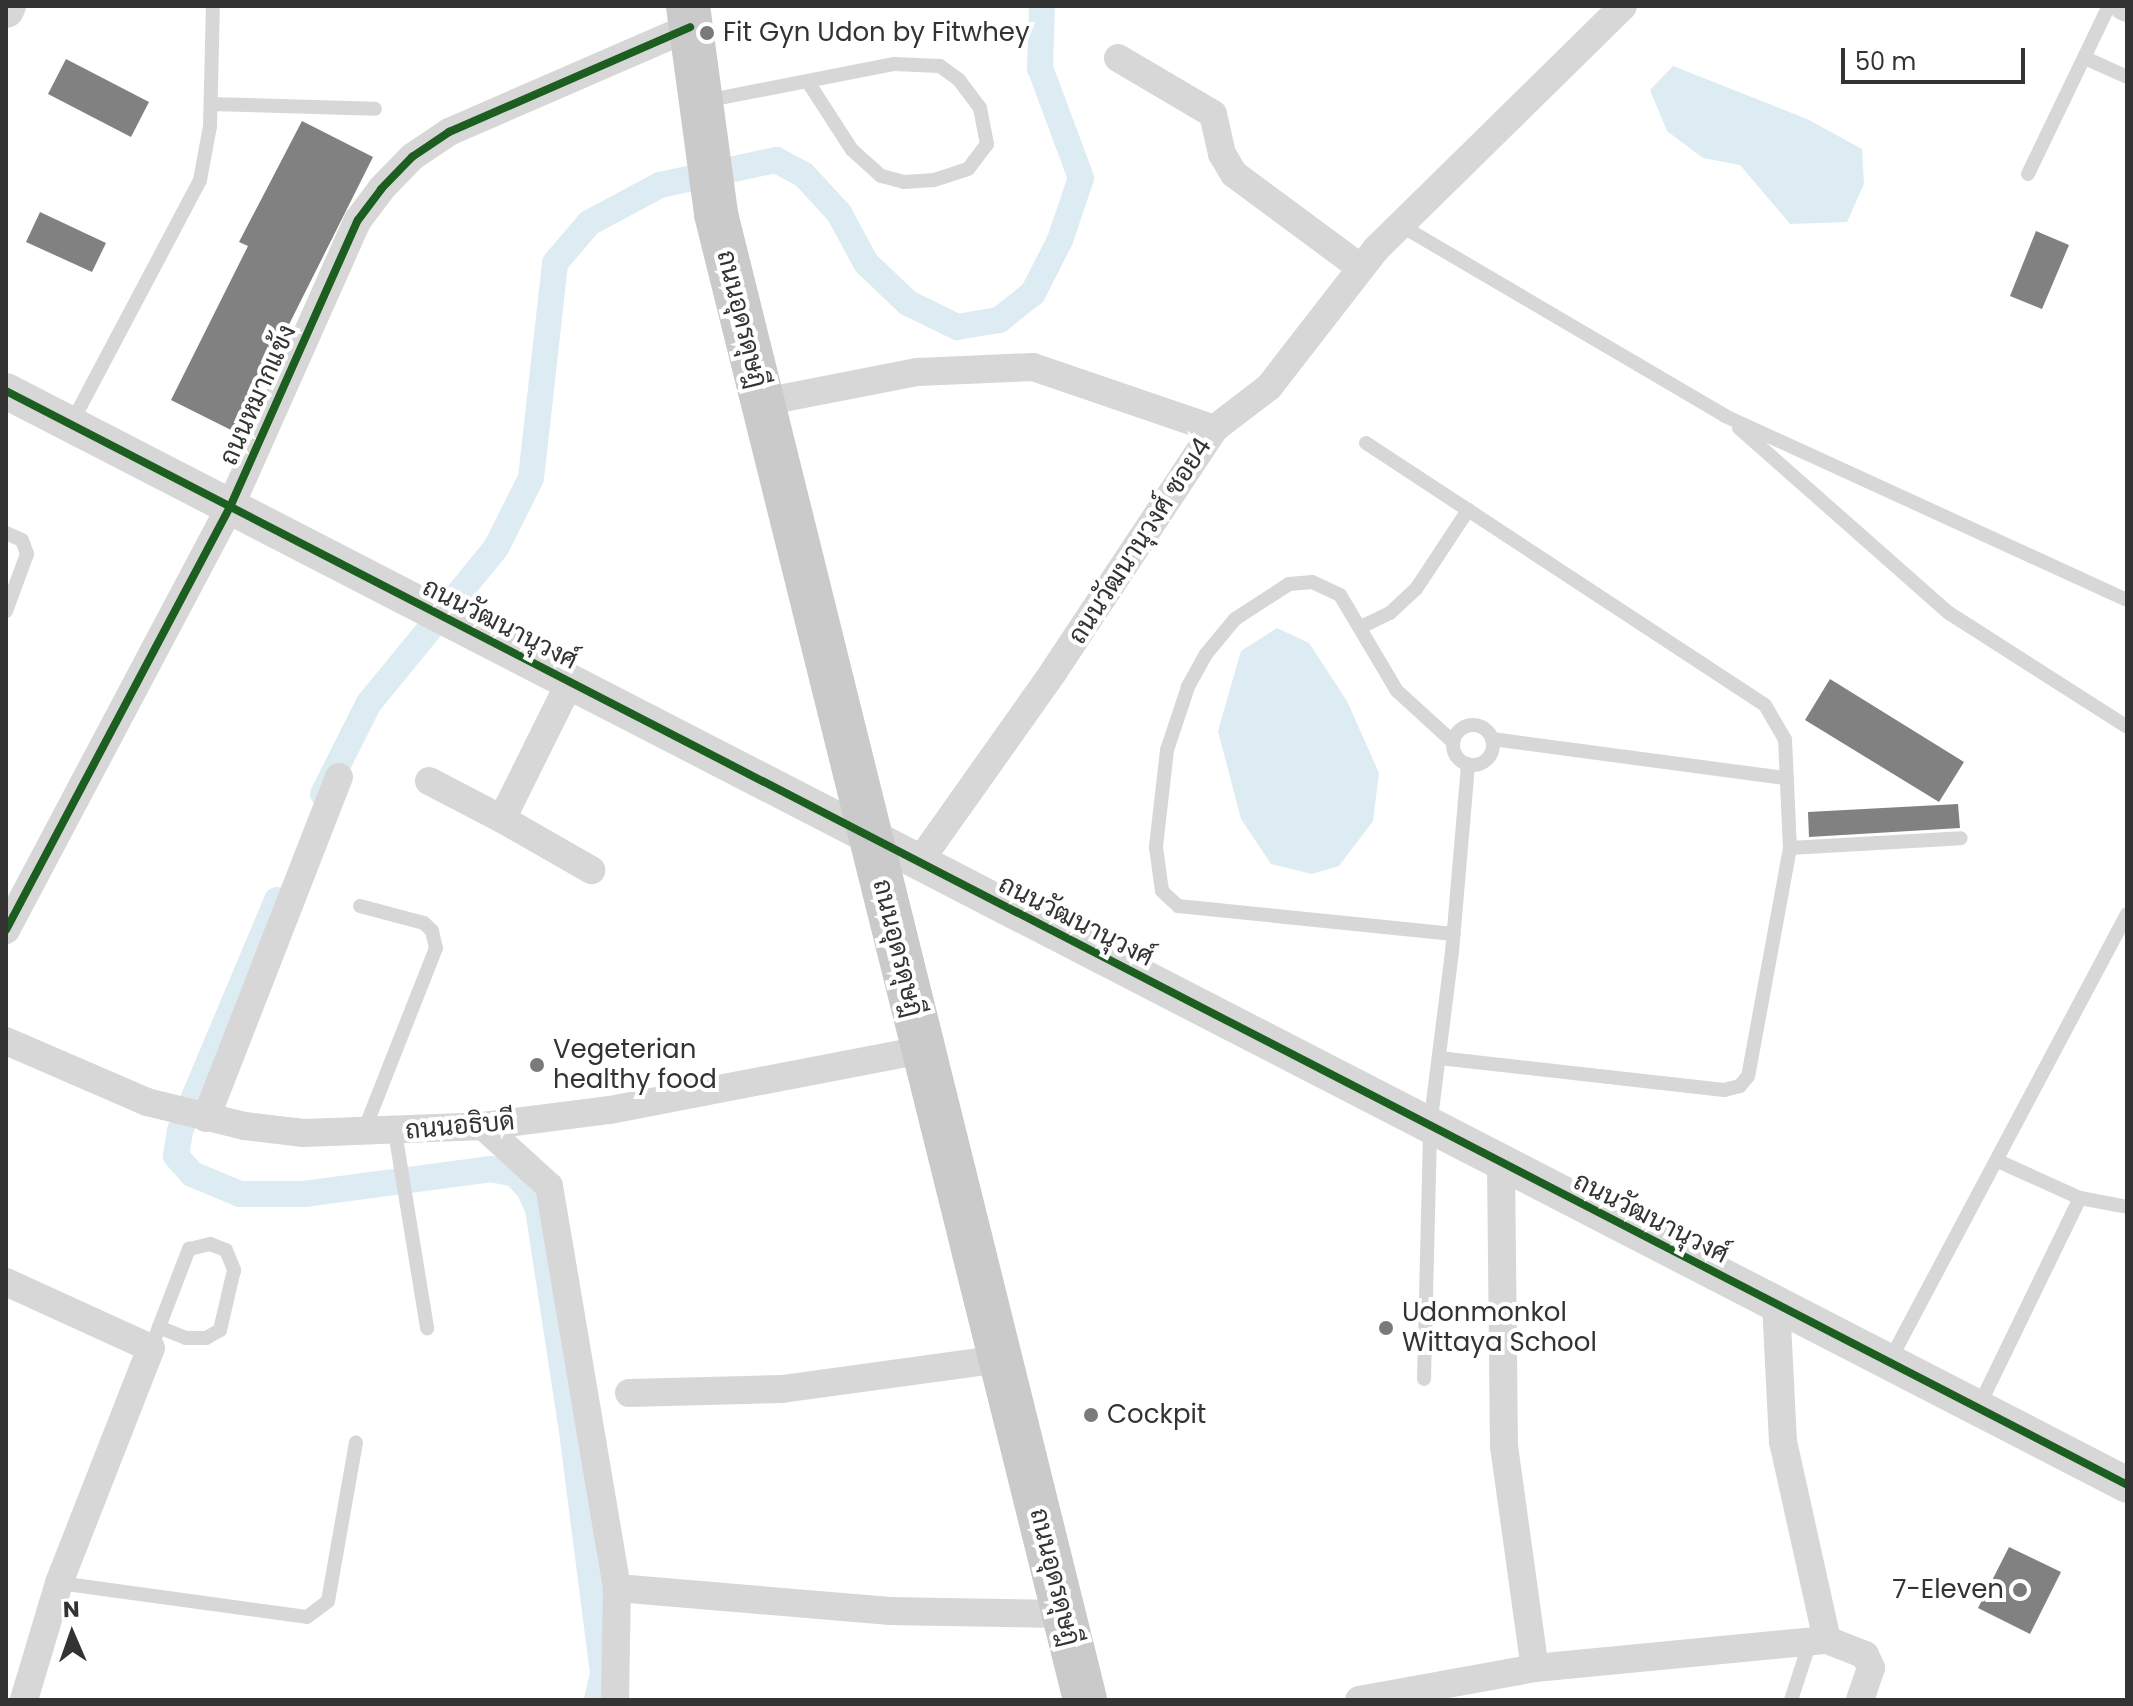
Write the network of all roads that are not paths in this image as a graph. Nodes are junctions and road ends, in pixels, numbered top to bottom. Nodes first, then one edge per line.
1 (213, 6) edge
2 (1623, 6) edge
3 (2109, 6) edge
4 (689, 16) edge
5 (1118, 58) dead end
6 (2085, 58) junction
7 (2127, 77) edge
8 (808, 82) junction
9 (698, 102) junction
10 (211, 104) junction
11 (375, 109) dead end
12 (2028, 174) dead end
13 (1400, 225) junction
14 (1361, 268) junction
15 (6, 391) edge
16 (763, 402) junction
17 (1725, 416) junction
18 (71, 425) junction
19 (1214, 429) junction
20 (1366, 443) dead end
21 (230, 507) junction
22 (1468, 510) junction
23 (6, 533) edge
24 (2127, 600) edge
25 (6, 611) edge
26 (1361, 627) junction
27 (570, 682) junction
28 (2127, 727) edge
29 (1492, 739) junction
30 (1452, 741) junction
31 (1468, 765) junction
32 (339, 777) dead end
33 (1786, 778) junction
34 (429, 781) dead end
35 (502, 819) junction
36 (870, 835) junction
37 (1961, 838) dead end
38 (1790, 848) junction
39 (919, 862) junction
40 (591, 870) dead end
41 (360, 906) dead end
42 (2127, 914) edge
43 (6, 930) edge
44 (1454, 934) junction
45 (6, 1041) edge
46 (923, 1050) junction
47 (1439, 1058) junction
48 (206, 1118) junction
49 (483, 1126) junction
50 (1430, 1126) junction
51 (395, 1132) junction
52 (363, 1134) junction
53 (1998, 1161) junction
54 (1501, 1163) junction
55 (2080, 1198) junction
56 (2127, 1207) edge
57 (6, 1282) edge
58 (1776, 1304) junction
59 (427, 1328) dead end
60 (155, 1338) junction
61 (1000, 1359) junction
62 (1889, 1362) junction
63 (1424, 1379) dead end
64 (629, 1393) dead end
65 (1978, 1409) junction
66 (356, 1442) dead end
67 (2127, 1485) edge
68 (59, 1583) junction
69 (617, 1588) junction
70 (1064, 1614) junction
71 (1818, 1641) junction
72 (1535, 1668) junction
73 (24, 1700) edge
74 (615, 1700) edge
75 (1085, 1700) edge
76 (1359, 1700) edge
77 (1791, 1700) edge
78 (1860, 1700) edge

1 - 10 lane
2 - 13 street, ถนนวัฒนานุวงศ์ ซอย4
3 - 6 lane
4 - 9 main road, ถนนอุดรดุษฎี
4 - 21 street, ถนนหมากแข้ง
5 - 14 street
6 - 7 lane
6 - 12 lane
8 - 8 lane
8 - 9 lane
9 - 16 main road, ถนนอุดรดุษฎี
10 - 11 lane
10 - 18 lane
13 - 14 street, ถนนวัฒนานุวงศ์ ซอย4
13 - 17 lane
14 - 19 street, ถนนวัฒนานุวงศ์ ซอย4
15 - 18 street, ถนนวัฒนานุวงศ์
16 - 19 street
16 - 36 main road, ถนนอุดรดุษฎี
17 - 24 lane
17 - 28 lane
18 - 21 street, ถนนวัฒนานุวงศ์
19 - 39 street, ถนนวัฒนานุวงศ์ ซอย4
20 - 22 lane
21 - 27 street, ถนนวัฒนานุวงศ์
21 - 43 street, ถนนหมากแข้ง
22 - 26 lane
22 - 33 lane
23 - 25 lane
26 - 30 lane
26 - 44 lane
27 - 35 street
27 - 36 street, ถนนวัฒนานุวงศ์
29 - 30 lane
29 - 31 lane
29 - 33 lane
30 - 31 lane
31 - 44 lane
32 - 48 street
33 - 38 lane
34 - 35 street
35 - 40 street
36 - 39 street, ถนนวัฒนานุวงศ์
36 - 46 main road, ถนนอุดรดุษฎี
37 - 38 lane
38 - 47 lane
39 - 50 street, ถนนวัฒนานุวงศ์
41 - 52 lane
42 - 53 lane
44 - 47 lane
45 - 48 street, ถนนอธิบดี
46 - 49 street, ถนนอธิบดี
46 - 61 main road, ถนนอุดรดุษฎี
47 - 50 lane
48 - 52 street, ถนนอธิบดี
49 - 51 street, ถนนอธิบดี
49 - 69 street
50 - 54 street, ถนนวัฒนานุวงศ์
50 - 63 lane
51 - 52 street, ถนนอธิบดี
51 - 59 lane
53 - 55 lane
53 - 62 lane
54 - 58 street, ถนนวัฒนานุวงศ์
54 - 72 street
55 - 56 lane
55 - 65 lane
57 - 60 street
58 - 62 street, ถนนวัฒนานุวงศ์
58 - 71 street
60 - 60 lane
60 - 68 street
61 - 64 street
61 - 70 main road, ถนนอุดรดุษฎี
62 - 65 street, ถนนวัฒนานุวงศ์
65 - 67 street, ถนนวัฒนานุวงศ์
66 - 68 lane
68 - 73 street
69 - 70 street
69 - 74 street
70 - 75 main road, ถนนอุดรดุษฎี
71 - 72 street
71 - 77 lane
71 - 78 street
72 - 76 street

